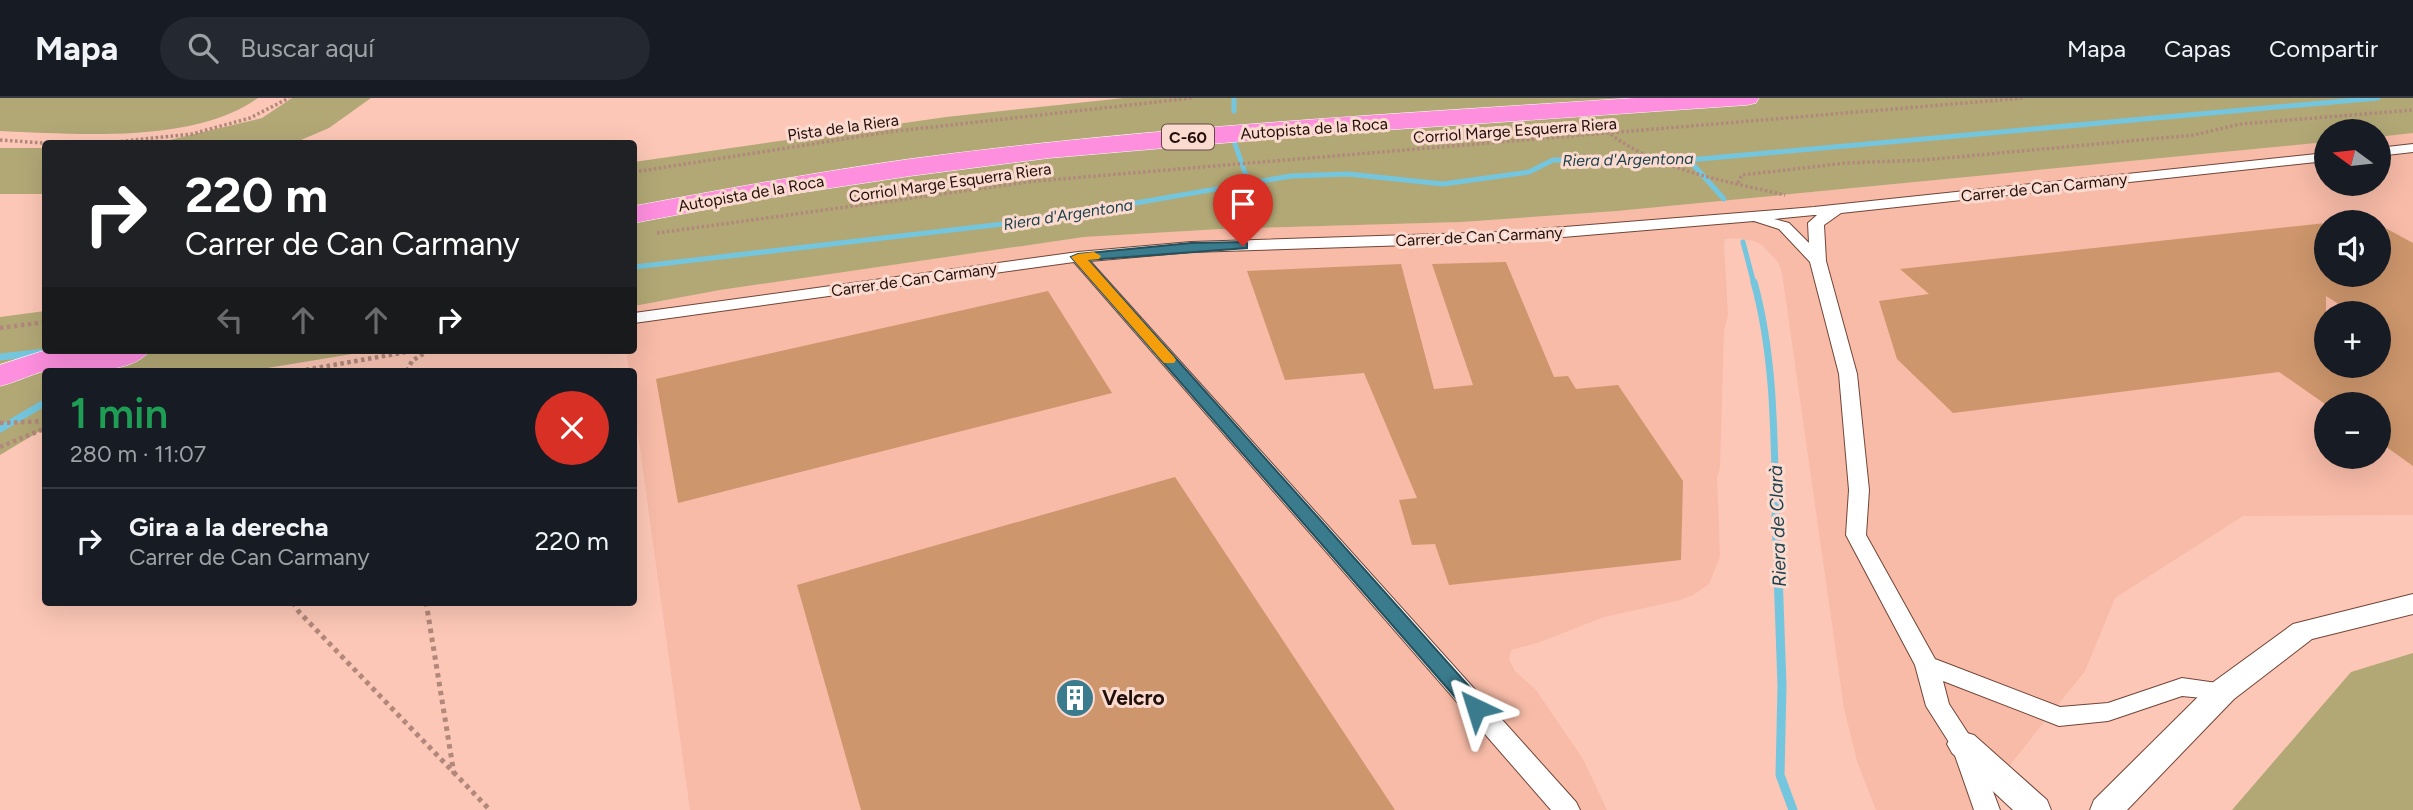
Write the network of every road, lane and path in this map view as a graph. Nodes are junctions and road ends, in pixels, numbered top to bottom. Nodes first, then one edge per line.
1 (289, 98) edge
2 (1192, 98) edge
3 (1570, 98) edge
4 (1747, 98) edge
5 (2024, 98) edge
6 (2413, 110) edge
7 (1598, 124) dead end
8 (1608, 135) junction
9 (0, 140) edge
10 (134, 140) edge
11 (42, 143) edge
12 (2413, 148) edge
13 (2391, 151) edge
14 (2314, 158) edge
15 (637, 172) edge
16 (1738, 183) junction
17 (1788, 196) dead end
18 (637, 199) edge
19 (1837, 208) junction
20 (1741, 216) junction
21 (640, 225) edge
22 (1078, 257) junction
23 (1818, 261) junction
24 (637, 318) edge
25 (42, 322) edge
26 (0, 327) edge
27 (67, 354) edge
28 (121, 354) edge
29 (395, 354) edge
30 (422, 354) edge
31 (78, 368) edge
32 (316, 368) edge
33 (408, 368) edge
34 (0, 376) edge
35 (42, 380) edge
36 (0, 394) edge
37 (42, 421) edge
38 (0, 423) edge
39 (42, 430) edge
40 (0, 447) edge
41 (2413, 604) edge
42 (297, 606) edge
43 (427, 606) edge
44 (1927, 665) junction
45 (2223, 691) junction
46 (1964, 744) junction
47 (454, 775) junction
48 (490, 810) edge
49 (1567, 810) edge
50 (1987, 810) edge
51 (2035, 810) edge
52 (2106, 810) edge

1 - 10 path
2 - 15 path, Pista de la Riera
3 - 18 highway, Autopista de la Roca / C-60
4 - 21 highway, Autopista de la Roca / C-60
5 - 8 path, Corriol Marge Esquerra Riera
6 - 16 path
7 - 8 path
8 - 16 path
8 - 21 path, Corriol Marge Esquerra Riera
9 - 11 path
12 - 13 street
14 - 19 street, Carrer de Can Carmany
16 - 17 path
19 - 20 street, Carrer de Can Carmany
19 - 23 street
20 - 22 street, Carrer de Can Carmany
20 - 23 street
22 - 24 street, Carrer de Can Carmany
22 - 49 street
23 - 44 street
25 - 26 path
27 - 34 highway
28 - 31 highway
29 - 32 path
30 - 33 path
35 - 36 highway
37 - 38 path
39 - 40 path
41 - 45 street
42 - 47 path
43 - 47 path
44 - 45 street
44 - 46 street
45 - 52 street
46 - 50 street
46 - 51 street
47 - 48 path

